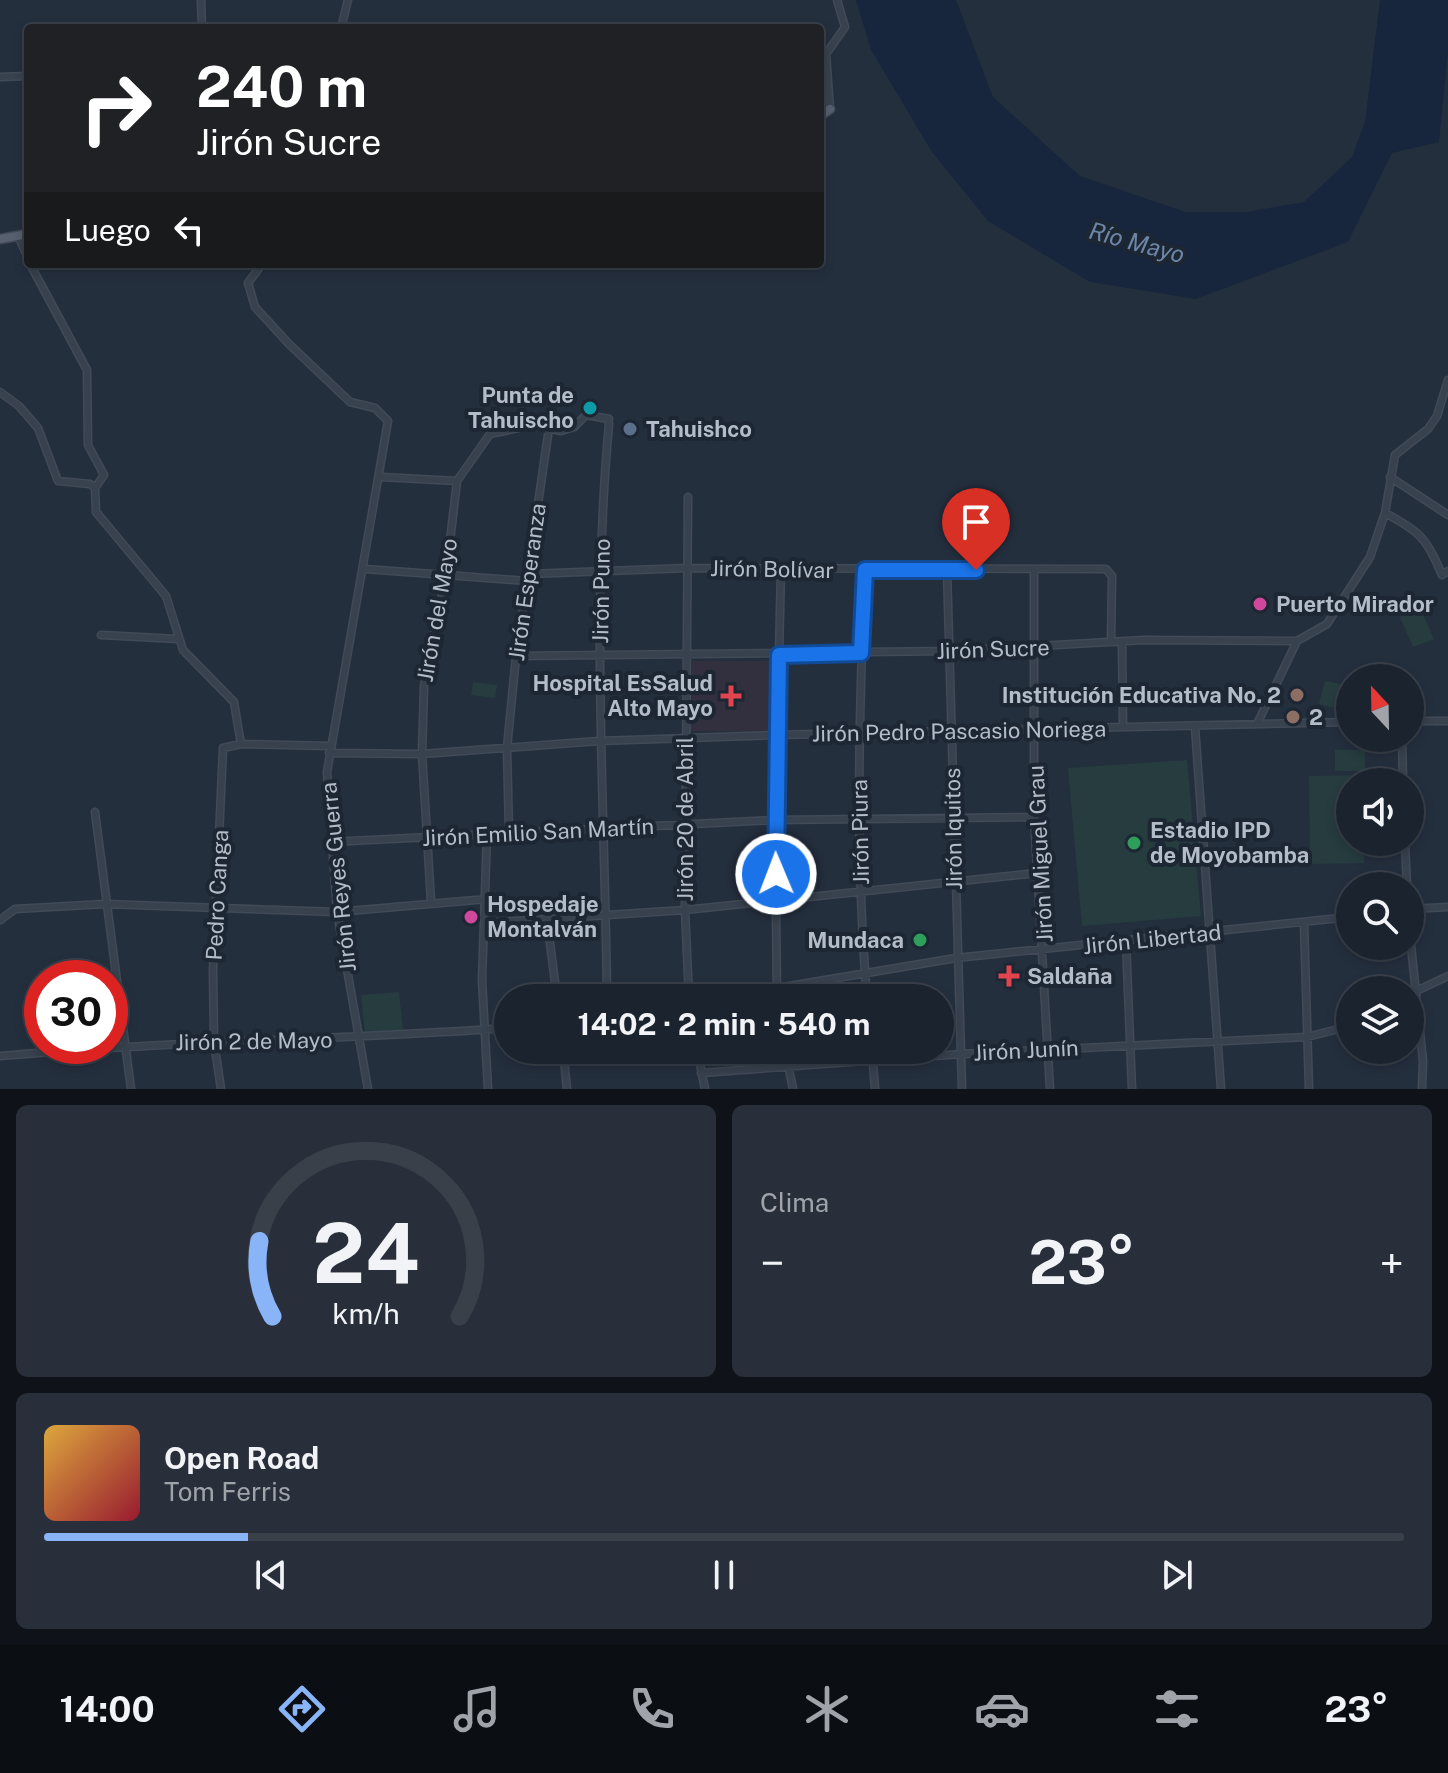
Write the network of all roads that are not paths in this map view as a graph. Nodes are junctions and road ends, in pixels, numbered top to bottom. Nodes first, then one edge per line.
1 (201, 0) edge
2 (348, 0) edge
3 (837, 0) edge
4 (202, 24) edge
5 (342, 24) edge
6 (24, 76) edge
7 (0, 77) edge
8 (830, 109) joint
9 (824, 113) edge
10 (23, 235) edge
11 (0, 239) edge
12 (32, 268) edge
13 (259, 268) edge
14 (1448, 380) edge
15 (0, 392) edge
16 (586, 415) joint
17 (549, 428) junction
18 (381, 477) junction
19 (1390, 477) junction
20 (457, 481) junction
21 (95, 488) junction
22 (688, 497) dead end
23 (1385, 513) junction
24 (1448, 515) edge
25 (687, 568) junction
26 (365, 569) junction
27 (781, 570) junction
28 (865, 570) junction
29 (947, 570) junction
30 (1034, 570) junction
31 (601, 571) junction
32 (1445, 573) edge
33 (446, 575) junction
34 (528, 578) junction
35 (101, 635) dead end
36 (178, 639) junction
37 (1297, 641) junction
38 (1111, 642) junction
39 (1122, 642) junction
40 (1035, 648) junction
41 (950, 651) junction
42 (861, 653) junction
43 (688, 655) junction
44 (779, 655) junction
45 (516, 656) junction
46 (600, 657) junction
47 (1424, 721) edge
48 (1448, 721) edge
49 (1336, 722) edge
50 (1257, 724) junction
51 (1123, 727) junction
52 (1195, 727) junction
53 (1035, 729) junction
54 (952, 732) junction
55 (776, 735) junction
56 (859, 735) junction
57 (685, 739) junction
58 (599, 741) junction
59 (241, 744) junction
60 (223, 748) joint
61 (507, 748) junction
62 (329, 750) junction
63 (422, 754) junction
64 (95, 812) dead end
65 (1034, 817) junction
66 (951, 818) junction
67 (860, 819) junction
68 (775, 820) junction
69 (688, 824) junction
70 (601, 828) junction
71 (509, 832) junction
72 (487, 834) junction
73 (427, 839) junction
74 (330, 842) junction
75 (1037, 873) junction
76 (954, 881) junction
77 (431, 889) junction
78 (860, 892) junction
79 (487, 899) junction
80 (431, 901) junction
81 (776, 901) junction
82 (421, 902) junction
83 (105, 904) junction
84 (1448, 907) edge
85 (216, 908) junction
86 (1424, 908) edge
87 (685, 910) junction
88 (337, 912) junction
89 (606, 917) junction
90 (1336, 919) edge
91 (0, 920) edge
92 (547, 920) junction
93 (485, 923) junction
94 (1304, 923) junction
95 (1210, 932) junction
96 (1126, 941) junction
97 (1044, 951) junction
98 (956, 958) junction
99 (113, 960) edge
100 (865, 972) junction
101 (1448, 976) edge
102 (555, 984) edge
103 (607, 984) edge
104 (688, 984) edge
105 (776, 984) edge
106 (802, 984) edge
107 (866, 984) edge
108 (1424, 987) edge
109 (494, 1029) edge
110 (483, 1030) junction
111 (1336, 1030) edge
112 (1307, 1037) junction
113 (360, 1039) junction
114 (1220, 1040) junction
115 (214, 1042) junction
116 (128, 1045) edge
117 (1129, 1045) junction
118 (1047, 1050) junction
119 (24, 1054) edge
120 (962, 1054) junction
121 (954, 1055) edge
122 (0, 1056) edge
123 (128, 1064) edge
124 (564, 1064) edge
125 (699, 1064) edge
126 (787, 1064) edge
127 (835, 1064) edge
128 (873, 1064) edge
129 (1423, 1064) edge
130 (788, 1069) junction
131 (701, 1073) junction
132 (131, 1089) edge
133 (221, 1089) edge
134 (368, 1089) edge
135 (488, 1089) edge
136 (567, 1089) edge
137 (705, 1089) edge
138 (793, 1089) edge
139 (875, 1089) edge
140 (962, 1089) edge
141 (1050, 1089) edge
142 (1132, 1089) edge
143 (1221, 1089) edge
144 (1309, 1089) edge
145 (1422, 1089) edge

1 - 4 street
2 - 5 street
3 - 8 street
6 - 7 street
8 - 9 main road
10 - 11 main road
12 - 21 street
13 - 18 street, Jirón Reyes Guerra
14 - 19 street
15 - 21 street
16 - 17 street, Jirón del Mayo
16 - 31 street, Jirón Puno
17 - 20 street, Jirón del Mayo
17 - 34 street, Jirón Esperanza
18 - 20 street
18 - 26 street, Jirón Reyes Guerra
19 - 23 street
19 - 24 street
20 - 33 street, Jirón del Mayo
21 - 36 street
22 - 25 street, Jirón 20 de Abril
23 - 32 street
23 - 37 street
25 - 27 street, Jirón Bolívar
25 - 31 street, Jirón Bolívar
25 - 43 street, Jirón 20 de Abril
26 - 33 street, Jirón Bolívar
26 - 62 street, Jirón Reyes Guerra
27 - 28 street, Jirón Bolívar
27 - 44 street
28 - 29 street, Jirón Bolívar
28 - 42 street, Jirón Piura
29 - 30 street, Jirón Bolívar
29 - 41 street, Jirón Iquitos
30 - 38 street, Jirón Bolívar
30 - 40 street, Jirón Miguel Grau
31 - 34 street, Jirón Bolívar
31 - 46 street, Jirón Puno
33 - 34 street, Jirón Bolívar
33 - 63 street, Jirón del Mayo
34 - 45 street, Jirón Esperanza
35 - 36 street
36 - 59 street
37 - 39 street, Jirón Sucre
37 - 50 street
38 - 39 street, Jirón Sucre
38 - 40 street, Jirón Sucre
39 - 51 street
40 - 41 street, Jirón Sucre
40 - 53 street, Jirón Miguel Grau
41 - 42 street, Jirón Sucre
41 - 54 street, Jirón Iquitos
42 - 44 street, Jirón Sucre
42 - 56 street, Jirón Piura
43 - 44 street, Jirón Sucre
43 - 46 street, Jirón Sucre
43 - 57 street, Jirón 20 de Abril
44 - 55 street
45 - 46 street, Jirón Sucre
45 - 61 street, Jirón Esperanza
46 - 58 street, Jirón Puno
47 - 48 street
49 - 50 street, Jirón Pedro Pascasio Noriega
50 - 52 street, Jirón Pedro Pascasio Noriega
51 - 52 street, Jirón Pedro Pascasio Noriega
51 - 53 street, Jirón Pedro Pascasio Noriega
52 - 95 street
53 - 54 street, Jirón Pedro Pascasio Noriega
53 - 65 street, Jirón Miguel Grau
54 - 56 street, Jirón Pedro Pascasio Noriega
54 - 66 street, Jirón Iquitos
55 - 56 street, Jirón Pedro Pascasio Noriega
55 - 57 street, Jirón Pedro Pascasio Noriega
55 - 68 street
56 - 67 street, Jirón Piura
57 - 58 street, Jirón Pedro Pascasio Noriega
57 - 69 street, Jirón 20 de Abril
58 - 61 street, Jirón Pedro Pascasio Noriega
58 - 70 street, Jirón Puno
59 - 60 street, Jirón Pedro Pascasio Noriega
59 - 62 street, Jirón Pedro Pascasio Noriega
60 - 85 street, Pedro Canga
61 - 63 street, Jirón Pedro Pascasio Noriega
61 - 71 street, Jirón Esperanza
62 - 63 street, Jirón Pedro Pascasio Noriega
62 - 74 street, Jirón Reyes Guerra
63 - 73 street, Jirón del Mayo
64 - 83 street
65 - 66 street, Jirón Emilio San Martín
65 - 75 street, Jirón Miguel Grau
66 - 67 street, Jirón Emilio San Martín
66 - 76 street, Jirón Iquitos
67 - 68 street, Jirón Emilio San Martín
67 - 78 street, Jirón Piura
68 - 69 street, Jirón Emilio San Martín
68 - 81 street
69 - 70 street, Jirón Emilio San Martín
69 - 87 street, Jirón 20 de Abril
70 - 71 street, Jirón Emilio San Martín
70 - 89 street, Jirón Puno
71 - 72 street, Jirón Emilio San Martín
72 - 73 street, Jirón Emilio San Martín
72 - 79 street
73 - 74 street, Jirón Emilio San Martín
73 - 77 street, Jirón del Mayo
74 - 88 street, Jirón Reyes Guerra
75 - 76 street
75 - 97 street, Jirón Miguel Grau
76 - 78 street
76 - 98 street, Jirón Iquitos
77 - 80 street, Jirón del Mayo
77 - 82 street
78 - 81 street
78 - 100 street, Jirón Piura
79 - 80 street
79 - 93 street
80 - 82 street
81 - 87 street
81 - 105 street
82 - 88 street
83 - 85 street
83 - 91 street
83 - 99 street
84 - 86 street
85 - 88 street
85 - 115 street, Pedro Canga
87 - 89 street
87 - 104 street, Jirón 20 de Abril
88 - 113 street, Jirón Reyes Guerra
89 - 92 street
89 - 103 street, Jirón Puno
90 - 94 street, Jirón Libertad
92 - 93 street
92 - 102 street
93 - 110 street
94 - 95 street, Jirón Libertad
94 - 112 street
95 - 96 street, Jirón Libertad
95 - 114 street
96 - 97 street, Jirón Libertad
96 - 117 street
97 - 98 street, Jirón Libertad
97 - 118 street, Jirón Miguel Grau
98 - 100 street, Jirón Libertad
98 - 120 street, Jirón Iquitos
100 - 106 street, Jirón Libertad
100 - 107 street, Jirón Piura
101 - 108 street
109 - 110 street, Jirón 2 de Mayo
110 - 113 street, Jirón 2 de Mayo
110 - 135 street
111 - 112 street, Jirón Junín
112 - 114 street, Jirón Junín
112 - 144 street
113 - 115 street, Jirón 2 de Mayo
113 - 134 street, Jirón Reyes Guerra
114 - 117 street, Jirón Junín
114 - 143 street
115 - 116 street, Jirón 2 de Mayo
115 - 133 street, Pedro Canga
117 - 118 street, Jirón Junín
117 - 142 street
118 - 120 street, Jirón Junín
118 - 141 street, Jirón Miguel Grau
119 - 122 street, Jirón 2 de Mayo
120 - 121 street, Jirón Junín
120 - 140 street, Jirón Iquitos
123 - 132 street
124 - 136 street
125 - 131 street
126 - 130 street
127 - 130 street, Jirón Junín
128 - 139 street
129 - 145 street
130 - 131 street, Jirón Junín
130 - 138 street
131 - 137 street

